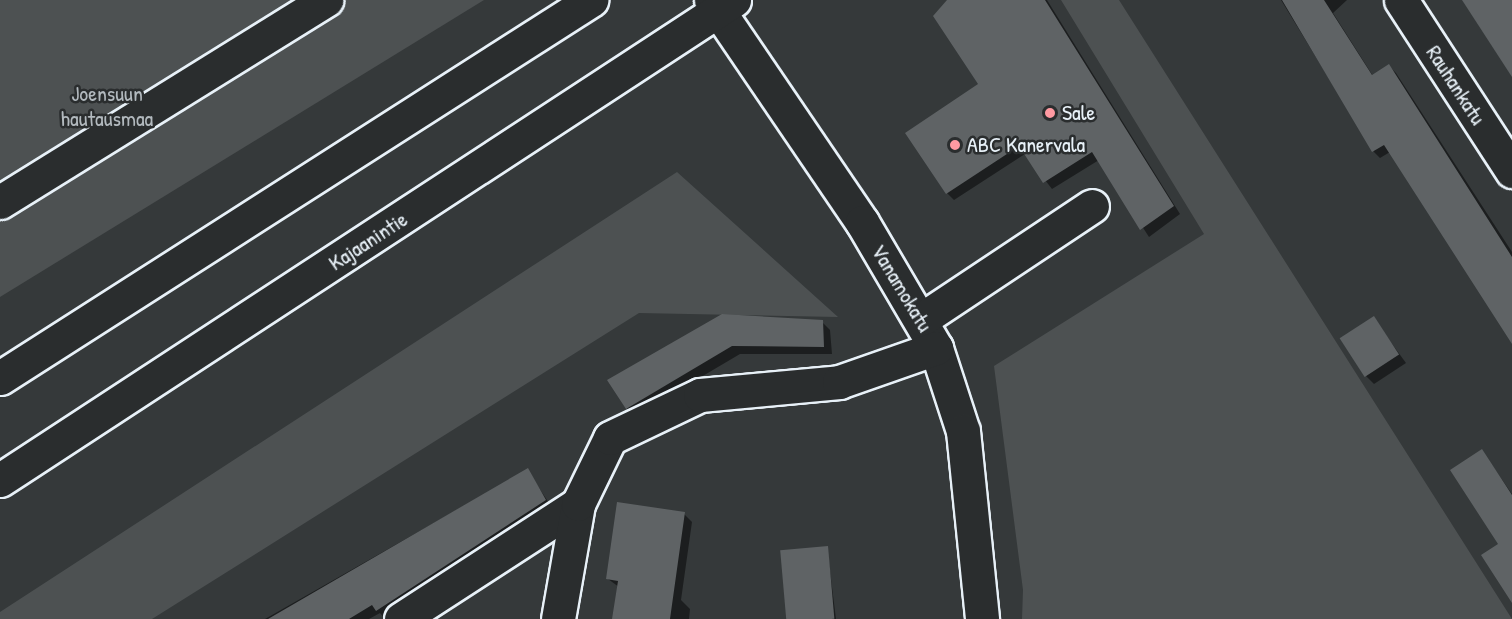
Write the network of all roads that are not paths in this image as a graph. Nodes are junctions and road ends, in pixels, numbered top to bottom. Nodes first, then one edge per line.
1 (326, 0) edge
2 (591, 0) edge
3 (1401, 0) edge
4 (722, 4) edge
5 (1512, 171) edge
6 (0, 202) edge
7 (1092, 206) dead end
8 (922, 319) junction
9 (936, 348) junction
10 (0, 378) edge
11 (0, 480) edge
12 (578, 504) junction
13 (401, 619) edge
14 (558, 619) edge
15 (982, 619) edge

1 - 6 main road
2 - 10 main road
3 - 5 main road, Rauhankatu
4 - 8 main road, Vanamokatu
4 - 11 main road, Kajaanintie
7 - 8 main road
8 - 9 main road, Vanamokatu
9 - 12 main road
9 - 15 main road, Vanamokatu
12 - 13 main road
12 - 14 main road

